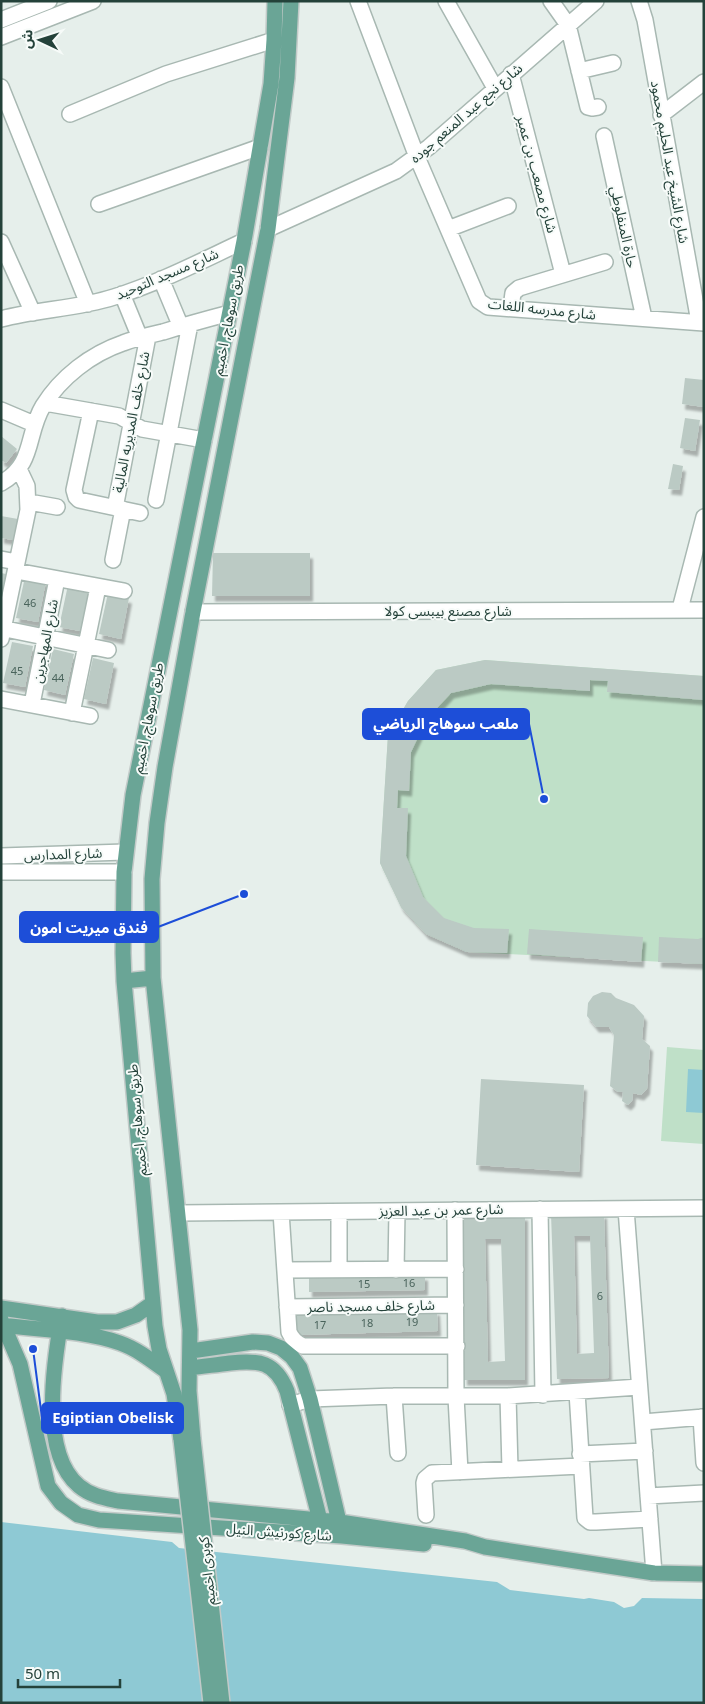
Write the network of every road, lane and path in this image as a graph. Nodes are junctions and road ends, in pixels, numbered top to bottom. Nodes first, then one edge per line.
1 (49, 1) edge
2 (93, 1) edge
3 (275, 1) edge
4 (291, 1) edge
5 (358, 1) edge
6 (446, 1) edge
7 (551, 1) edge
8 (596, 1) edge
9 (639, 1) edge
10 (3, 14) edge
11 (568, 25) junction
12 (1, 37) edge
13 (274, 40) junction
14 (613, 63) dead end
15 (579, 71) junction
16 (511, 74) junction
17 (704, 82) edge
18 (1, 87) edge
19 (495, 88) junction
20 (598, 107) dead end
21 (70, 114) dead end
22 (661, 115) junction
23 (604, 136) dead end
24 (260, 147) junction
25 (417, 157) junction
26 (99, 204) dead end
27 (508, 206) dead end
28 (268, 229) junction
29 (448, 230) junction
30 (244, 241) junction
31 (1, 242) edge
32 (604, 262) dead end
33 (563, 274) junction
34 (161, 279) junction
35 (122, 294) junction
36 (88, 304) junction
37 (511, 308) junction
38 (33, 313) junction
39 (230, 313) junction
40 (644, 318) junction
41 (1, 319) edge
42 (701, 322) edge
43 (185, 325) junction
44 (144, 337) junction
45 (45, 403) junction
46 (1, 410) edge
47 (91, 411) junction
48 (131, 423) junction
49 (34, 424) junction
50 (169, 434) junction
51 (204, 440) junction
52 (19, 470) junction
53 (1, 483) edge
54 (156, 500) dead end
55 (29, 502) junction
56 (56, 507) dead end
57 (119, 508) junction
58 (140, 513) dead end
59 (704, 517) edge
60 (1, 559) edge
61 (113, 560) dead end
62 (16, 567) junction
63 (57, 579) junction
64 (98, 587) junction
65 (124, 591) dead end
66 (680, 609) junction
67 (704, 610) edge
68 (193, 612) junction
69 (2, 632) edge
70 (46, 637) junction
71 (86, 645) junction
72 (108, 650) dead end
73 (1, 699) edge
74 (32, 704) junction
75 (72, 713) junction
76 (90, 716) dead end
77 (125, 852) junction
78 (1, 856) edge
79 (1, 872) edge
80 (124, 872) junction
81 (154, 978) junction
82 (124, 981) junction
83 (704, 1208) edge
84 (540, 1209) junction
85 (626, 1209) junction
86 (455, 1210) junction
87 (397, 1211) junction
88 (281, 1212) junction
89 (339, 1212) junction
90 (178, 1213) junction
91 (285, 1270) junction
92 (339, 1270) junction
93 (396, 1270) junction
94 (456, 1270) junction
95 (153, 1302) junction
96 (456, 1305) junction
97 (287, 1307) junction
98 (1, 1308) edge
99 (2, 1323) edge
100 (61, 1324) junction
101 (457, 1346) junction
102 (191, 1351) junction
103 (190, 1368) junction
104 (166, 1371) junction
105 (639, 1387) junction
106 (577, 1392) junction
107 (543, 1395) junction
108 (394, 1396) junction
109 (456, 1396) junction
110 (508, 1396) junction
111 (310, 1399) junction
112 (290, 1405) junction
113 (702, 1417) edge
114 (642, 1422) junction
115 (187, 1439) junction
116 (645, 1451) junction
117 (398, 1452) dead end
118 (581, 1460) junction
119 (704, 1463) edge
120 (510, 1469) junction
121 (460, 1472) junction
122 (704, 1493) edge
123 (648, 1496) junction
124 (426, 1515) dead end
125 (650, 1519) junction
126 (320, 1520) junction
127 (341, 1529) junction
128 (324, 1535) junction
129 (654, 1573) junction
130 (704, 1574) edge
131 (211, 1703) edge
132 (222, 1703) edge

1 - 10 street
2 - 12 street
3 - 13 main road, طريق سوهاج, اخميم
4 - 28 main road, طريق سوهاج, اخميم
5 - 25 street, شارع مدرسه اللغات
6 - 19 street
7 - 11 street
8 - 11 street, شارع نجع عبد المنعم جوده
9 - 22 street, شارع الشيخ عبد الحليم محمود
11 - 15 street
11 - 16 street, شارع نجع عبد المنعم جوده
13 - 21 street
13 - 24 main road, طريق سوهاج, اخميم
14 - 15 street
15 - 20 street
16 - 19 street, شارع نجع عبد المنعم جوده
16 - 33 street, شارع مصعب بن عمير
17 - 22 street
18 - 36 street
19 - 25 street, شارع نجع عبد المنعم جوده
22 - 42 street, شارع الشيخ عبد الحليم محمود
23 - 40 street, حارة المنفلوطي
24 - 26 street
24 - 30 main road, طريق سوهاج, اخميم
25 - 28 street, شارع نجع عبد المنعم جوده
25 - 29 street, شارع مدرسه اللغات
27 - 29 street
28 - 68 main road, طريق سوهاج, اخميم
29 - 37 street, شارع مدرسه اللغات
30 - 34 street, شارع مسجد التوحيد
30 - 39 main road, طريق سوهاج, اخميم
31 - 38 street
32 - 33 street
33 - 37 street
34 - 35 street, شارع مسجد التوحيد
34 - 43 street
35 - 36 street, شارع مسجد التوحيد
35 - 44 street
36 - 38 street, شارع مسجد التوحيد
37 - 40 street, شارع مدرسه اللغات
38 - 41 street, شارع مسجد التوحيد
39 - 43 street
39 - 51 main road, طريق سوهاج, اخميم
40 - 42 street, شارع مدرسه اللغات
43 - 44 street
43 - 50 street
44 - 45 street
44 - 48 street, شارع خلف المديريه المالية
45 - 47 street
45 - 49 street
46 - 49 street
47 - 48 street
47 - 57 street
48 - 50 street
48 - 57 street, شارع خلف المديريه المالية
49 - 52 street
50 - 51 street
50 - 54 street
51 - 77 main road, طريق سوهاج, اخميم
52 - 53 street
52 - 55 street
55 - 56 street
55 - 62 street
57 - 58 street
57 - 61 street, شارع خلف المديريه المالية
59 - 66 street
60 - 62 street
62 - 63 street
62 - 69 street
63 - 64 street
63 - 70 street, شارع المهاجرين
64 - 65 street
64 - 71 street
66 - 67 street, شارع مصنع بيبسى كولا
66 - 68 street, شارع مصنع بيبسى كولا
68 - 81 main road, طريق سوهاج, اخميم
69 - 70 street
70 - 71 street
70 - 74 street, شارع المهاجرين
71 - 72 street
71 - 75 street
73 - 74 street
74 - 75 street
75 - 76 street
77 - 78 street, شارع المدارس
77 - 80 main road, طريق سوهاج, اخميم
79 - 80 street, شارع المدارس
80 - 82 main road, طريق سوهاج, اخميم
81 - 82 main road
81 - 90 main road, طريق سوهاج, اخميم
82 - 95 main road, طريق سوهاج, اخميم
83 - 85 street, شارع عمر بن عبد العزيز
84 - 85 street, شارع عمر بن عبد العزيز
84 - 86 street, شارع عمر بن عبد العزيز
84 - 107 street
85 - 105 street
86 - 87 street, شارع عمر بن عبد العزيز
86 - 94 street
87 - 89 street, شارع عمر بن عبد العزيز
87 - 93 street
88 - 89 street, شارع عمر بن عبد العزيز
88 - 90 street, شارع عمر بن عبد العزيز
88 - 91 street
89 - 92 street
90 - 102 main road, طريق سوهاج, اخميم
91 - 92 street
91 - 97 street
92 - 93 street
93 - 94 street
94 - 96 street
95 - 100 main road
95 - 104 main road, طريق سوهاج, اخميم
96 - 97 street, شارع خلف مسجد ناصر
96 - 101 street
97 - 101 street
98 - 100 main road
99 - 100 main road
99 - 128 main road, شارع كورنيش النيل
100 - 104 main road
100 - 126 main road, شارع كورنيش النيل
101 - 109 street
102 - 103 main road, طريق سوهاج, اخميم
102 - 111 main road
103 - 112 main road
103 - 115 main road, طريق سوهاج, اخميم
104 - 115 main road, طريق سوهاج, اخميم
105 - 106 street
105 - 114 street
106 - 107 street
106 - 118 street
107 - 110 street
108 - 109 street
108 - 111 street
108 - 117 street
109 - 110 street
109 - 121 street
110 - 120 street
111 - 112 street
111 - 127 main road
112 - 126 main road
113 - 114 street
113 - 119 street
114 - 116 street
115 - 131 main road, كوبرى اخميم, bridge
115 - 132 main road, كوبرى اخميم, bridge
116 - 118 street
116 - 123 street
118 - 120 street
118 - 125 street
120 - 121 street
121 - 124 street
122 - 123 street
123 - 125 street
125 - 129 street
126 - 127 main road, شارع كورنيش النيل
126 - 128 main road
127 - 128 main road, شارع كورنيش النيل
127 - 129 main road, شارع كورنيش النيل
129 - 130 main road, شارع كورنيش النيل

